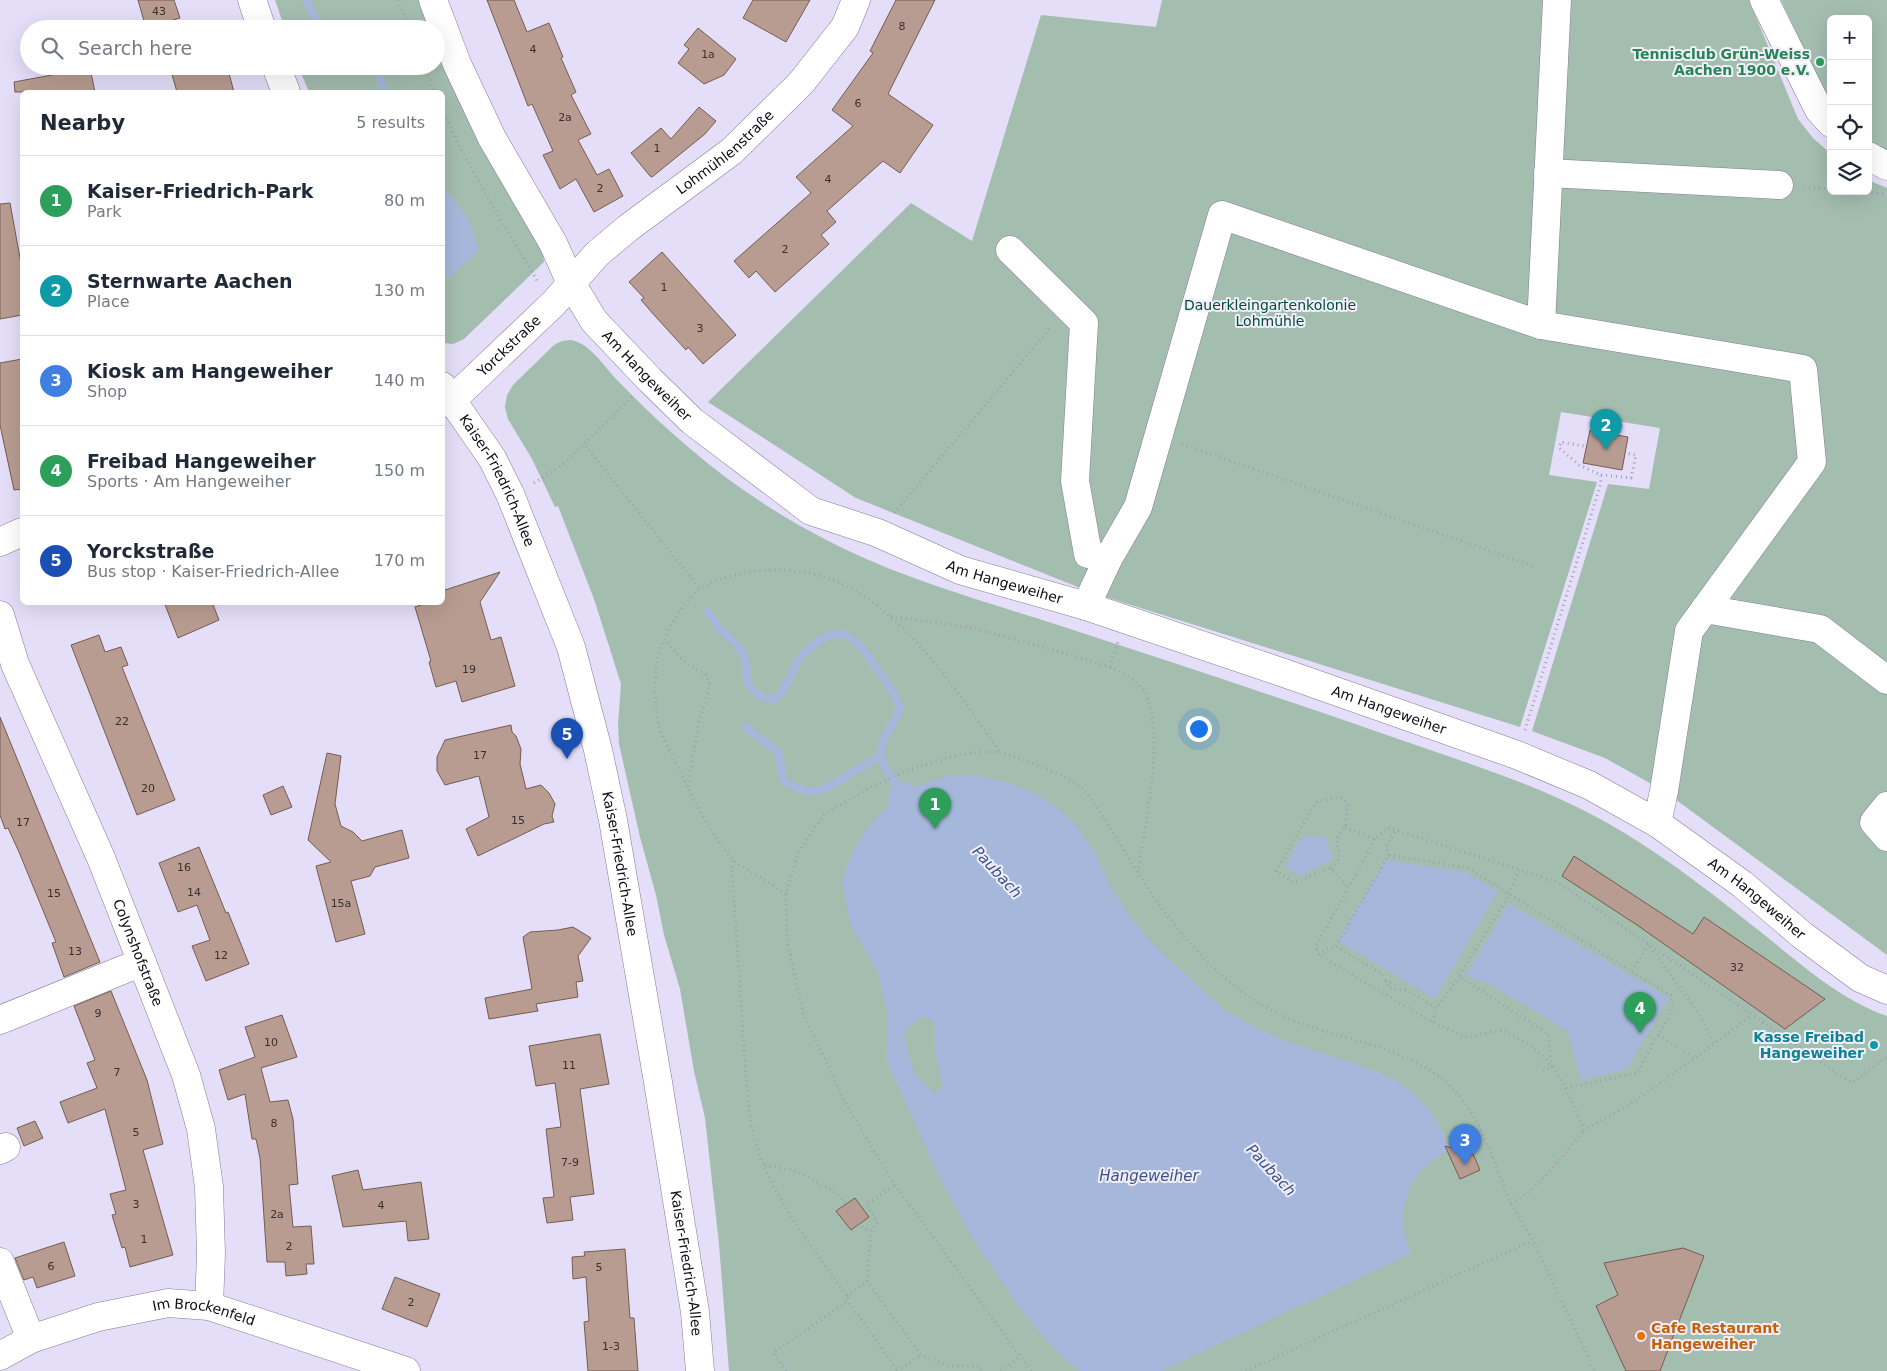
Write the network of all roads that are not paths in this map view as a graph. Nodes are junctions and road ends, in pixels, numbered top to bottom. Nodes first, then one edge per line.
1 (252, 0) edge
2 (433, 0) edge
3 (856, 0) edge
4 (1557, 0) edge
5 (1764, 0) edge
6 (259, 20) edge
7 (440, 20) edge
8 (445, 32) edge
9 (279, 75) edge
10 (285, 90) edge
11 (1827, 119) edge
12 (1872, 158) edge
13 (1887, 166) edge
14 (1548, 173) junction
15 (1779, 185) dead end
16 (1010, 250) dead end
17 (562, 293) junction
18 (1541, 325) junction
19 (446, 396) edge
20 (20, 533) edge
21 (0, 542) edge
22 (1108, 559) junction
23 (1086, 606) junction
24 (1705, 609) junction
25 (0, 615) edge
26 (1887, 680) edge
27 (1887, 806) edge
28 (1657, 823) junction
29 (1887, 837) edge
30 (142, 962) junction
31 (1887, 990) edge
32 (0, 1020) edge
33 (0, 1262) edge
34 (210, 1306) junction
35 (31, 1339) junction
36 (0, 1356) edge
37 (406, 1371) edge
38 (700, 1371) edge

1 - 6 street
2 - 7 street
3 - 17 street, Lohmühlenstraße
4 - 14 street
5 - 11 street
8 - 17 street
9 - 10 street
12 - 13 street
14 - 15 street
14 - 18 street
16 - 22 street
17 - 19 street, Yorckstraße
17 - 23 street, Am Hangeweiher
18 - 22 street
18 - 24 street
19 - 38 street, Kaiser-Friedrich-Allee
20 - 21 street
22 - 23 street
23 - 28 street, Am Hangeweiher
24 - 26 street
24 - 28 street
25 - 30 street, Colynshofstraße
27 - 29 street
28 - 31 street, Am Hangeweiher
30 - 32 street
30 - 34 street, Colynshofstraße
33 - 35 street
34 - 35 street, Im Brockenfeld
34 - 37 street, Im Brockenfeld
35 - 36 street, Im Brockenfeld

